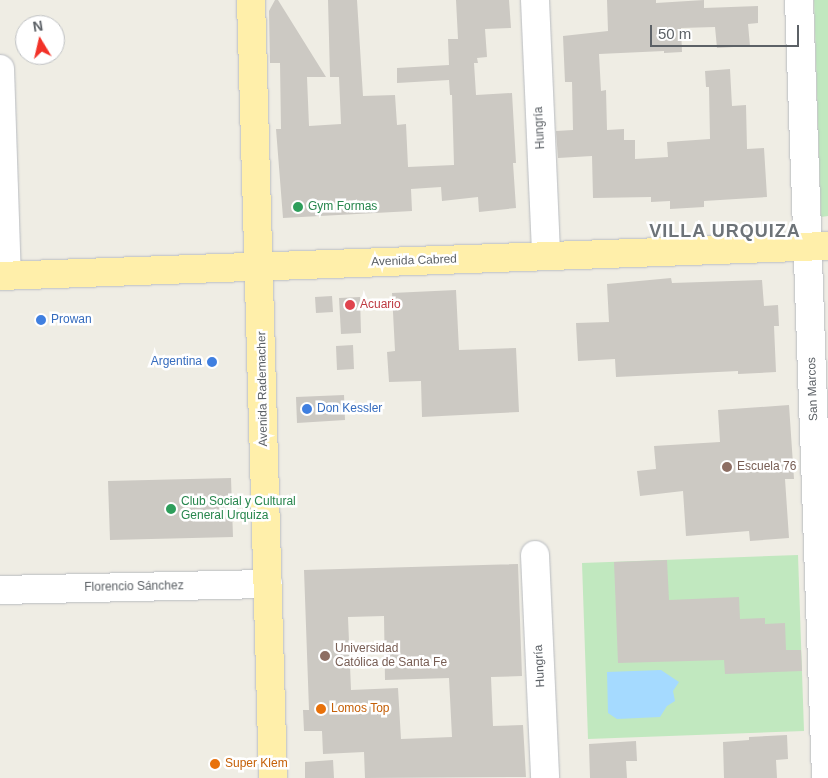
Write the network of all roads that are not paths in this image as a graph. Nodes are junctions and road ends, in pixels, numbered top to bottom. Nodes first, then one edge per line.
1 (251, 0) edge
2 (535, 0) edge
3 (799, 0) edge
4 (0, 70) edge
5 (818, 246) edge
6 (546, 256) junction
7 (260, 266) junction
8 (4, 276) edge
9 (822, 457) edge
10 (535, 555) dead end
11 (268, 584) junction
12 (0, 590) edge
13 (273, 778) edge
14 (545, 778) edge
15 (826, 778) edge

1 - 7 main road, Avenida Rademacher
2 - 6 street, Hungría
3 - 5 street, San Marcos
4 - 8 street
5 - 6 main road, Avenida Cabred
5 - 9 street, San Marcos
6 - 7 main road, Avenida Cabred
7 - 8 main road, Avenida Cabred
7 - 11 main road, Avenida Rademacher
9 - 15 street, San Marcos
10 - 14 street, Hungría
11 - 12 street, Florencio Sánchez
11 - 13 main road, Avenida Rademacher

